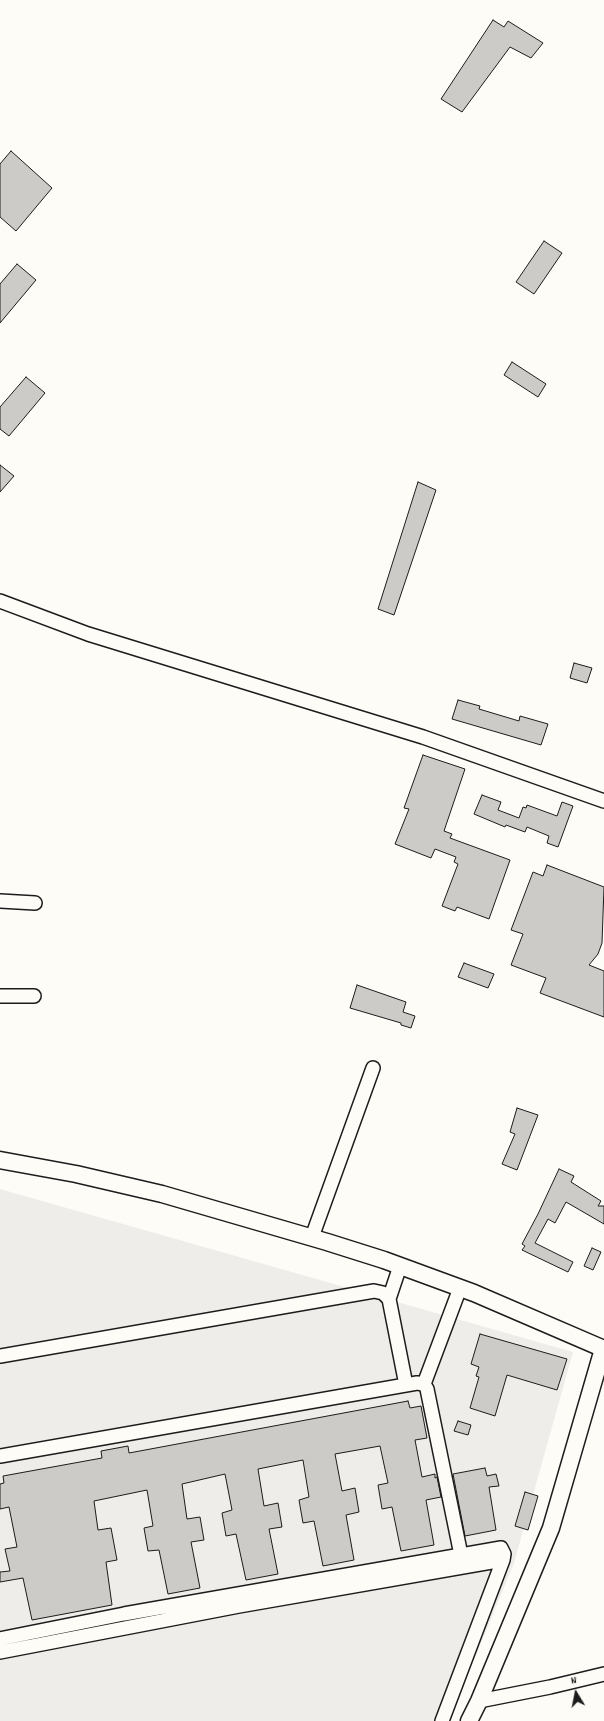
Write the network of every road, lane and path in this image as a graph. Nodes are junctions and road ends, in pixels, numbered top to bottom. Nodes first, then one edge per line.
1 (0, 601) edge
2 (604, 801) edge
3 (0, 901) edge
4 (35, 903) dead end
5 (0, 996) edge
6 (34, 996) dead end
7 (373, 1068) dead end
8 (0, 1160) edge
9 (312, 1237) junction
10 (399, 1271) junction
11 (459, 1292) junction
12 (388, 1299) junction
13 (604, 1346) edge
14 (604, 1349) edge
15 (0, 1356) edge
16 (424, 1384) junction
17 (406, 1385) junction
18 (0, 1456) edge
19 (502, 1554) junction
20 (461, 1555) junction
21 (373, 1576) junction
22 (0, 1639) edge
23 (0, 1652) edge
24 (604, 1674) edge
25 (479, 1701) junction
26 (442, 1721) edge
27 (468, 1721) edge

1 - 2 street
3 - 4 street
5 - 6 street
7 - 9 street
8 - 9 main road
9 - 10 main road
10 - 11 main road
10 - 12 street
11 - 14 main road
11 - 16 street
12 - 15 street
12 - 17 street
13 - 14 street
14 - 25 main road
16 - 17 street
16 - 20 street
17 - 18 street
19 - 20 street
19 - 21 street
19 - 26 street
20 - 21 street
21 - 22 street
21 - 23 street
24 - 25 street
25 - 27 main road

